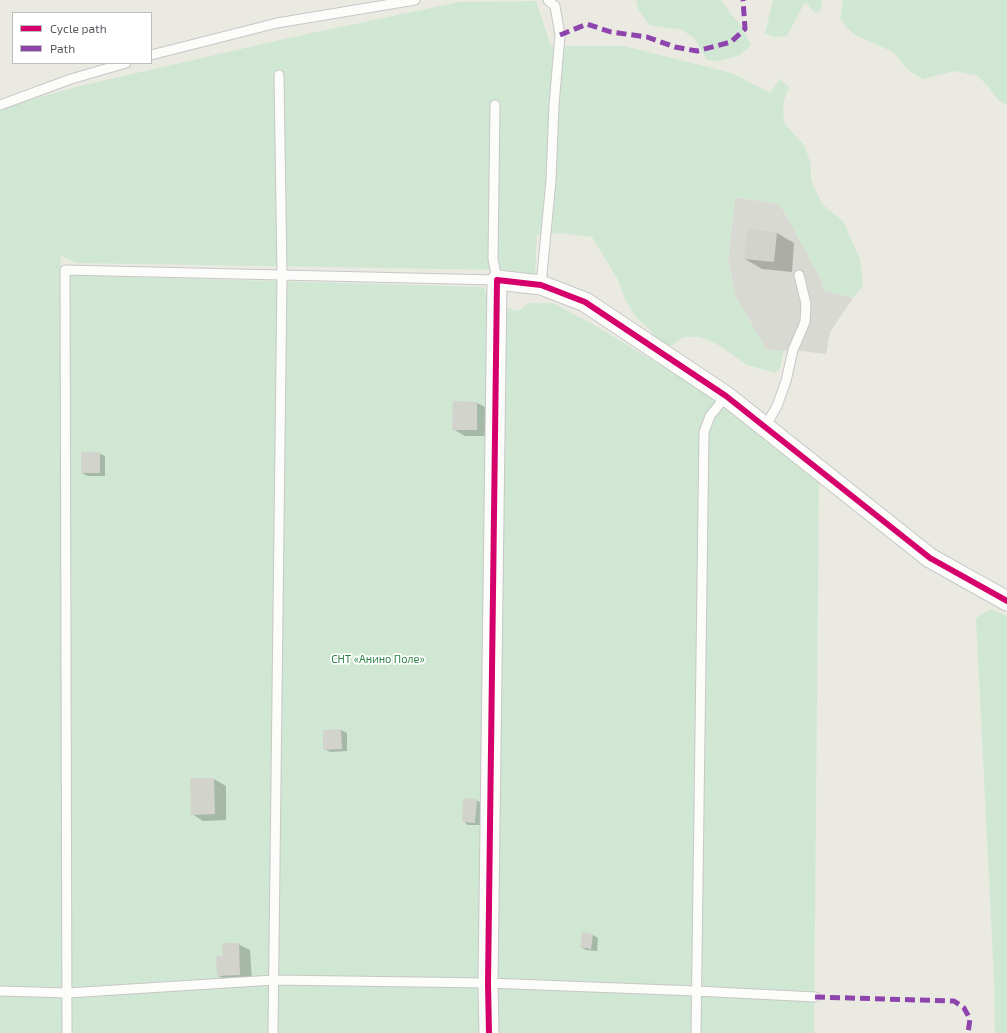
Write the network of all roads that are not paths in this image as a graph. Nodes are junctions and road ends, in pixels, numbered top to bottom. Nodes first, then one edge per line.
1 (415, 0) edge
2 (548, 0) edge
3 (152, 55) edge
4 (123, 64) edge
5 (279, 75) dead end
6 (0, 105) edge
7 (495, 105) dead end
8 (282, 275) junction
9 (799, 275) dead end
10 (497, 280) junction
11 (541, 285) junction
12 (726, 396) junction
13 (765, 428) junction
14 (1007, 601) edge
15 (274, 980) junction
16 (488, 983) junction
17 (0, 991) edge
18 (696, 991) junction
19 (67, 993) junction
20 (815, 997) dead end
21 (66, 1033) edge
22 (273, 1033) edge
23 (489, 1033) edge
24 (696, 1033) edge

1 - 3 lane
2 - 11 lane
4 - 6 lane
5 - 8 lane
7 - 10 lane
8 - 10 lane
8 - 15 lane
8 - 19 lane
9 - 13 lane
10 - 11 street
10 - 16 street
11 - 12 street
12 - 13 street
12 - 18 lane
13 - 14 street
15 - 16 lane
15 - 19 lane
15 - 22 lane
16 - 18 lane
16 - 23 street
17 - 19 lane
18 - 20 lane
18 - 24 lane
19 - 21 lane

